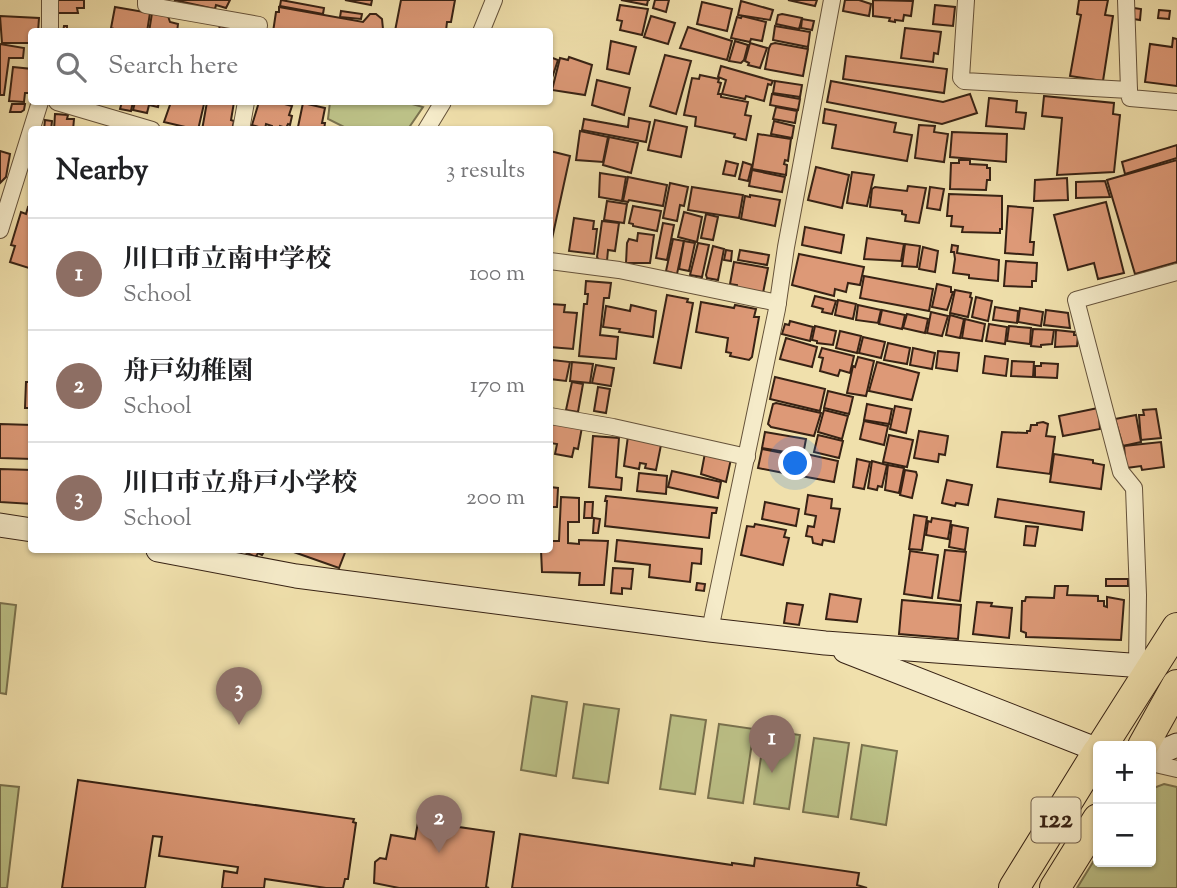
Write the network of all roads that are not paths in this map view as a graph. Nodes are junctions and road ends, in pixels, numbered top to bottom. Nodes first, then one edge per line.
1 (50, 0) edge
2 (146, 0) edge
3 (494, 0) edge
4 (832, 0) edge
5 (966, 0) edge
6 (1126, 0) edge
7 (50, 28) edge
8 (259, 28) edge
9 (483, 28) edge
10 (1129, 90) junction
11 (1177, 102) edge
12 (39, 105) edge
13 (67, 105) edge
14 (245, 105) edge
15 (441, 105) edge
16 (32, 126) edge
17 (138, 126) edge
18 (242, 126) edge
19 (428, 126) edge
20 (28, 140) edge
21 (0, 230) edge
22 (553, 261) edge
23 (1177, 272) edge
24 (778, 303) junction
25 (553, 417) edge
26 (747, 457) junction
27 (0, 525) edge
28 (28, 529) edge
29 (174, 553) edge
30 (1177, 628) edge
31 (710, 630) junction
32 (825, 643) junction
33 (1141, 666) joint
34 (1177, 685) edge
35 (1105, 741) edge
36 (1146, 741) edge
37 (1093, 746) edge
38 (1177, 746) edge
39 (1156, 754) edge
40 (1093, 760) edge
41 (1156, 764) edge
42 (1177, 769) edge
43 (1093, 827) edge
44 (1014, 888) edge
45 (1055, 888) edge

1 - 7 street
2 - 8 street
3 - 9 street
4 - 24 street
5 - 10 street
6 - 10 street
10 - 11 street
12 - 16 street
13 - 17 street
14 - 18 street
15 - 19 street
20 - 21 street
22 - 24 street
23 - 33 street
24 - 26 street
25 - 26 street
26 - 31 street
27 - 28 street
29 - 31 street
30 - 35 highway, 122
31 - 32 street
32 - 33 street
32 - 37 street
34 - 36 highway
38 - 39 street
40 - 44 highway, 122
41 - 42 street
43 - 45 highway, 122

